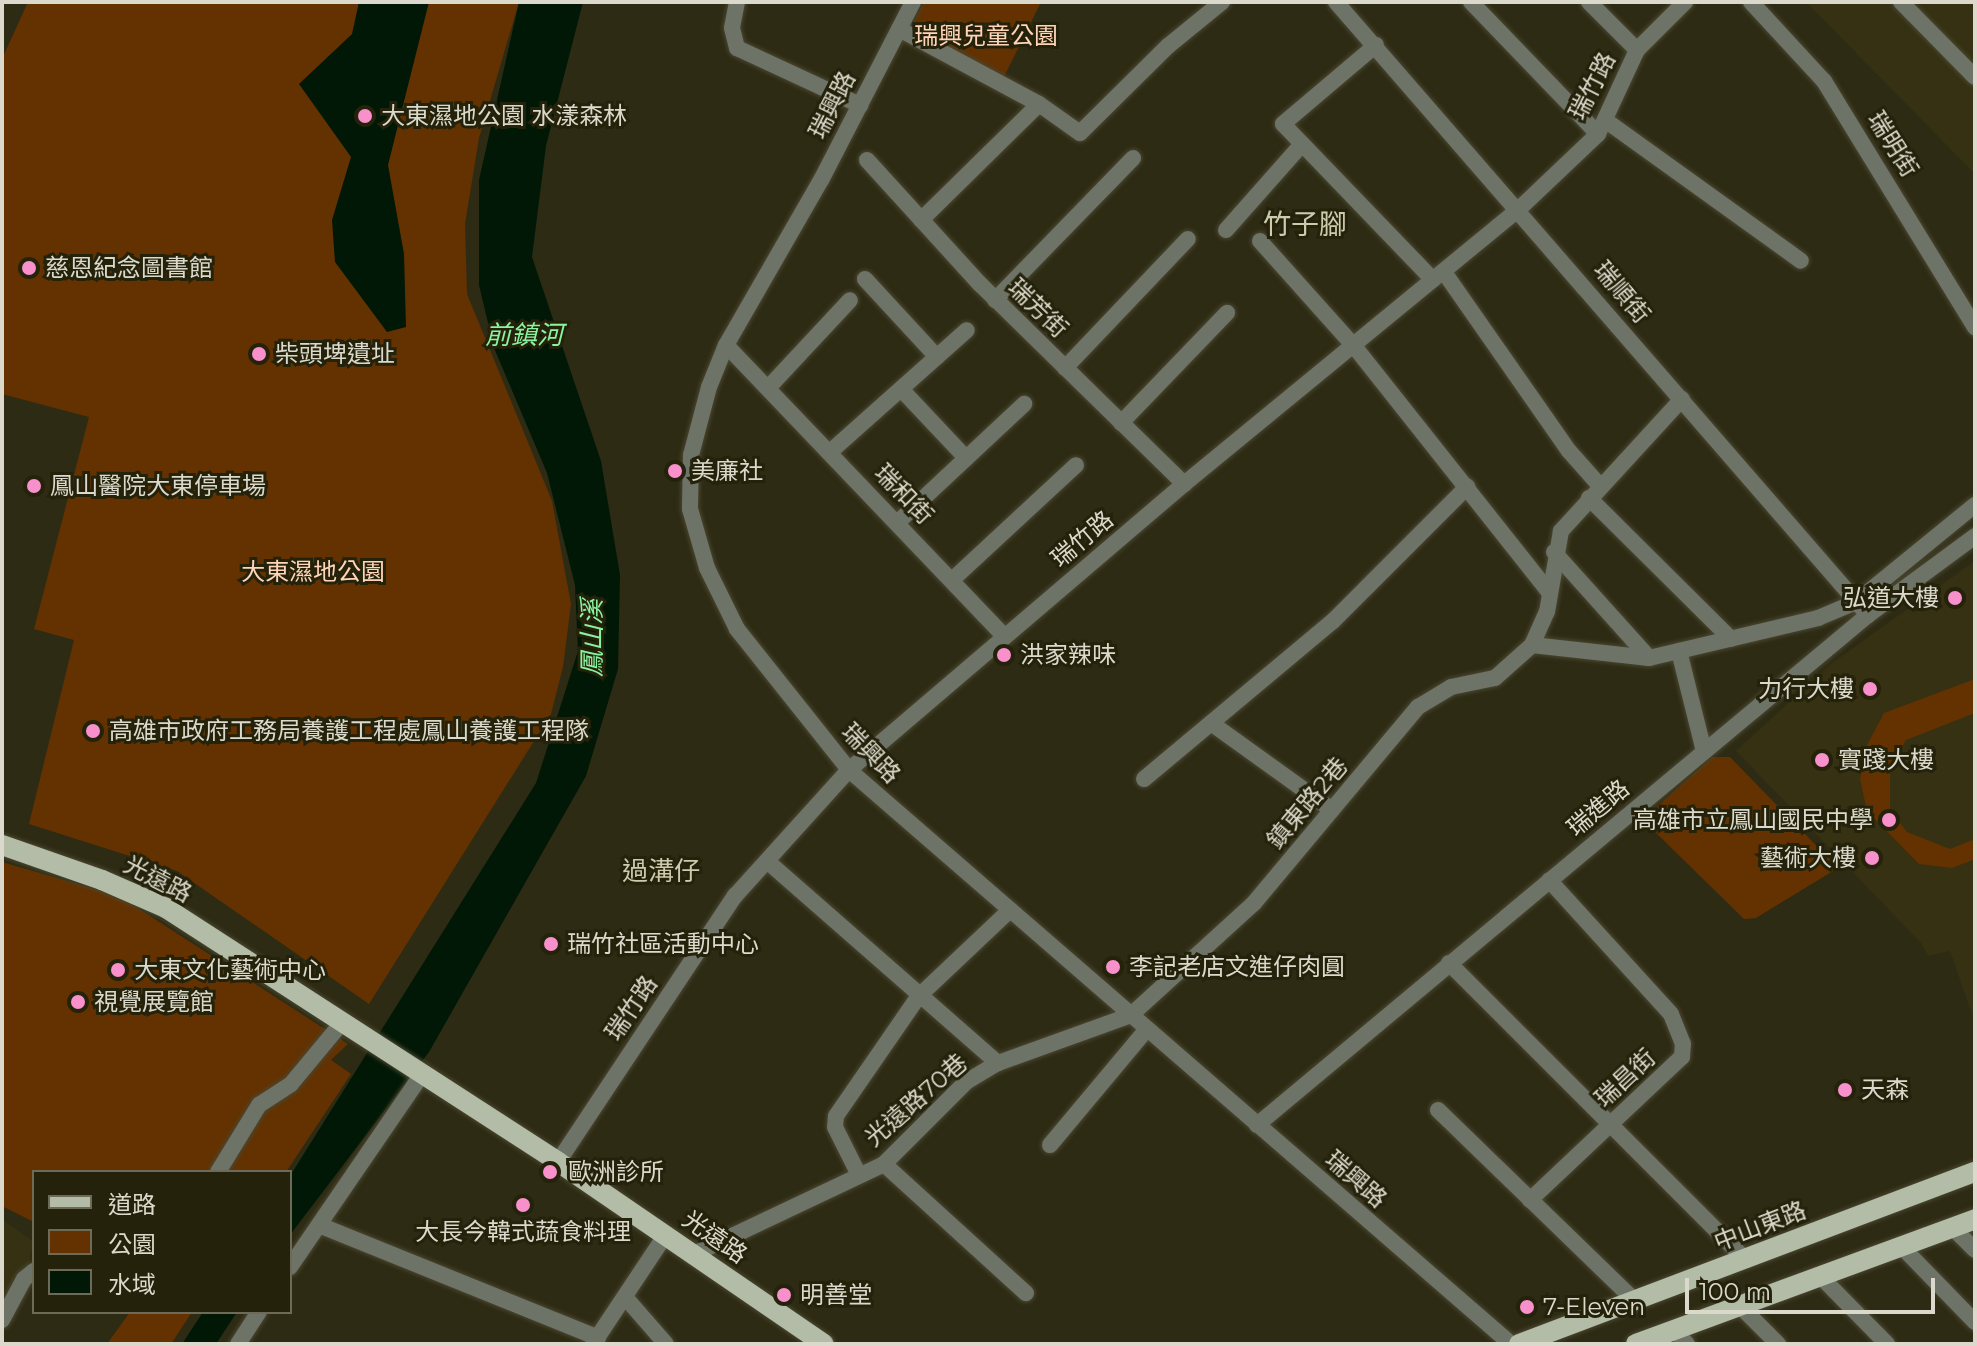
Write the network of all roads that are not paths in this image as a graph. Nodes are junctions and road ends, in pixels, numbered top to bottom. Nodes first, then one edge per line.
1 (737, 2) edge
2 (913, 2) edge
3 (1222, 2) edge
4 (1336, 2) edge
5 (1471, 2) edge
6 (1589, 2) edge
7 (1751, 2) edge
8 (1901, 2) edge
9 (1681, 3) edge
10 (899, 29) junction
11 (1376, 45) junction
12 (1637, 50) junction
13 (1975, 77) edge
14 (1039, 104) junction
15 (860, 105) junction
16 (1602, 127) junction
17 (1302, 144) junction
18 (1133, 158) dead end
19 (867, 160) dead end
20 (1520, 208) junction
21 (921, 220) junction
22 (1226, 230) dead end
23 (1188, 239) dead end
24 (1260, 241) dead end
25 (1801, 261) dead end
26 (1438, 276) junction
27 (865, 279) dead end
28 (850, 300) dead end
29 (995, 300) junction
30 (1227, 313) dead end
31 (1975, 327) edge
32 (967, 330) dead end
33 (726, 345) junction
34 (1354, 346) junction
35 (937, 357) junction
36 (1065, 368) junction
37 (768, 388) junction
38 (901, 389) junction
39 (1682, 399) junction
40 (1024, 404) dead end
41 (1121, 423) junction
42 (830, 452) junction
43 (966, 458) junction
44 (1076, 465) dead end
45 (1184, 484) junction
46 (1467, 487) junction
47 (1595, 492) junction
48 (1975, 505) edge
49 (898, 522) junction
50 (1975, 536) edge
51 (1554, 552) junction
52 (952, 580) junction
53 (1548, 591) junction
54 (1862, 609) junction
55 (1004, 636) junction
56 (1731, 639) junction
57 (1532, 645) junction
58 (1679, 651) junction
59 (1649, 658) junction
60 (1211, 723) junction
61 (1704, 751) junction
62 (849, 770) junction
63 (1144, 779) dead end
64 (1332, 810) junction
65 (2, 845) edge
66 (767, 861) junction
67 (1549, 880) junction
68 (1010, 910) junction
69 (1449, 963) junction
70 (918, 997) junction
71 (1131, 1015) junction
72 (1147, 1029) junction
73 (349, 1031) junction
74 (998, 1063) junction
75 (416, 1074) junction
76 (1438, 1110) dead end
77 (1257, 1125) junction
78 (1610, 1125) junction
79 (1050, 1145) dead end
80 (558, 1162) junction
81 (884, 1164) junction
82 (219, 1170) edge
83 (1975, 1172) edge
84 (858, 1173) junction
85 (1530, 1200) junction
86 (1975, 1219) edge
87 (319, 1225) junction
88 (1953, 1228) junction
89 (666, 1234) junction
90 (1902, 1247) junction
91 (1975, 1250) edge
92 (694, 1254) junction
93 (1746, 1260) junction
94 (292, 1264) edge
95 (32, 1273) edge
96 (1821, 1277) junction
97 (1026, 1293) dead end
98 (625, 1297) junction
99 (1635, 1301) junction
100 (1740, 1306) junction
101 (258, 1314) edge
102 (2, 1320) edge
103 (1975, 1322) edge
104 (1680, 1337) edge
105 (596, 1341) edge
106 (238, 1344) edge
107 (666, 1344) edge
108 (824, 1344) edge
109 (1511, 1344) edge
110 (1519, 1344) edge
111 (1636, 1344) edge
112 (1778, 1344) edge
113 (1887, 1344) edge

1 - 15 street
2 - 10 street, 瑞興路
3 - 14 street
4 - 11 street, 瑞順街
5 - 16 street
6 - 12 street
7 - 31 street, 瑞明街
8 - 13 street
9 - 12 street, 瑞竹路
10 - 14 street
10 - 15 street, 瑞興路
11 - 17 street
11 - 20 street, 瑞順街
12 - 16 street, 瑞竹路
14 - 21 street
15 - 33 street, 瑞興路
16 - 20 street, 瑞竹路
16 - 25 street
17 - 22 street
17 - 26 street
18 - 29 street
19 - 21 street, 瑞芳街
20 - 26 street, 瑞竹路
20 - 39 street, 瑞順街
21 - 29 street, 瑞芳街
23 - 36 street
24 - 34 street
26 - 34 street, 瑞竹路
26 - 47 street
27 - 35 street
28 - 37 street
29 - 36 street, 瑞芳街
30 - 41 street
32 - 35 street
33 - 37 street, 瑞和街
33 - 62 street, 瑞興路
34 - 45 street, 瑞竹路
34 - 46 street
35 - 38 street
36 - 41 street, 瑞芳街
37 - 42 street, 瑞和街
38 - 42 street
38 - 43 street
39 - 47 street
39 - 54 street, 瑞順街
40 - 43 street
41 - 45 street, 瑞芳街
42 - 49 street, 瑞和街
43 - 49 street
44 - 52 street
45 - 55 street, 瑞竹路
46 - 53 street
46 - 60 street
47 - 51 street
47 - 56 street
48 - 54 street
49 - 52 street, 瑞和街
50 - 54 street, 瑞進路
51 - 53 street
51 - 59 street
52 - 55 street, 瑞和街
53 - 57 street
54 - 56 street
54 - 61 street, 瑞進路
55 - 62 street, 瑞竹路
56 - 58 street
57 - 59 street
57 - 64 street, 鎮東路2巷
58 - 59 street
58 - 61 street
60 - 63 street
60 - 64 street
61 - 67 street, 瑞進路
62 - 66 street, 瑞竹路
62 - 68 street, 瑞興路
64 - 71 street, 鎮東路2巷
65 - 73 main road, 光遠路
66 - 70 street
66 - 80 street, 瑞竹路
67 - 69 street, 瑞進路
67 - 78 street, 瑞昌街
68 - 70 street
68 - 71 street, 瑞興路
69 - 77 street, 瑞進路
69 - 78 street
70 - 74 street
70 - 84 street
71 - 72 street, 瑞興路
71 - 74 street, 光遠路70巷
72 - 77 street, 瑞興路
72 - 79 street
73 - 75 main road, 光遠路
73 - 82 street
74 - 81 street, 光遠路70巷
75 - 80 main road, 光遠路
75 - 87 street
76 - 85 street
77 - 109 street, 瑞興路
78 - 85 street, 瑞昌街
78 - 93 street
80 - 89 main road, 光遠路
81 - 84 street, 光遠路70巷
81 - 97 street
83 - 93 main road, 中山東路
84 - 92 street, 光遠路70巷
85 - 99 street
86 - 88 main road
87 - 94 street
87 - 105 street
88 - 90 main road
88 - 91 street
89 - 92 main road, 光遠路
89 - 98 street
90 - 96 main road
90 - 103 street
92 - 108 main road, 光遠路
93 - 99 main road, 中山東路
95 - 102 street
96 - 100 main road
96 - 113 street
98 - 105 street
98 - 107 street
99 - 110 main road, 中山東路
100 - 104 main road
100 - 112 street
101 - 106 street
104 - 111 main road

